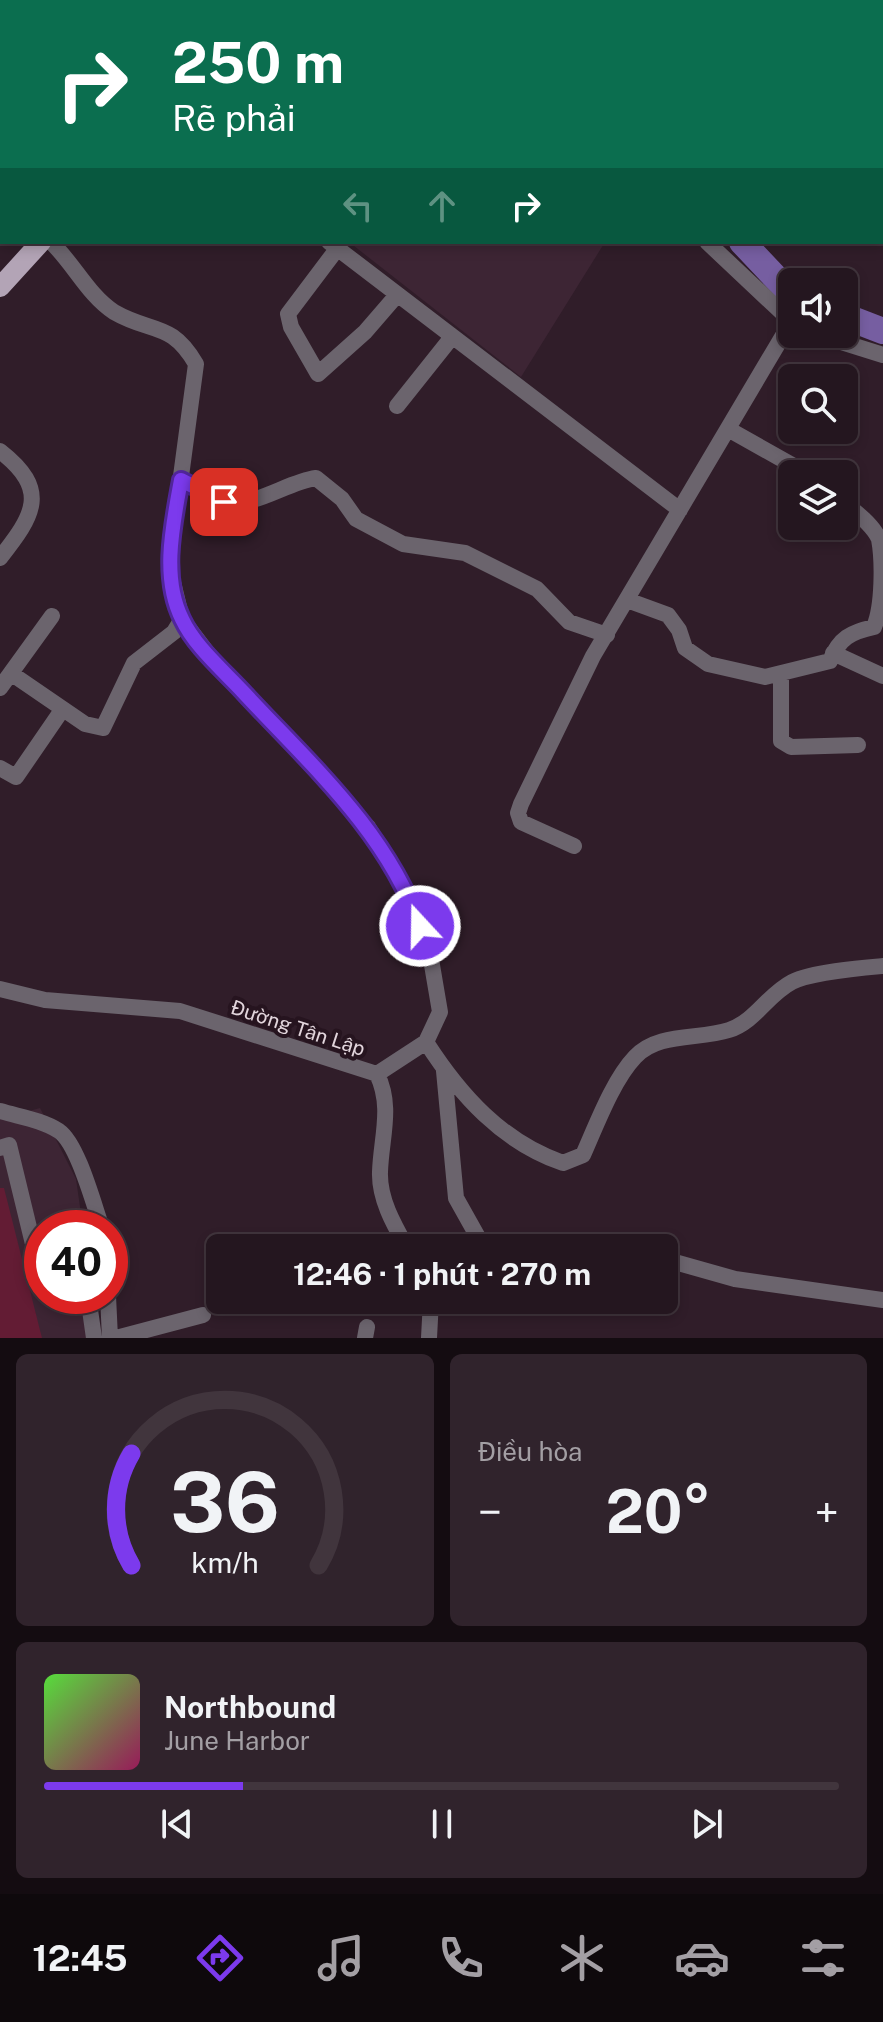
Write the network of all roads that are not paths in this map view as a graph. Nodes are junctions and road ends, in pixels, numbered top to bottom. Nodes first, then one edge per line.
1 (21, 244) edge
2 (39, 244) edge
3 (53, 244) edge
4 (709, 244) edge
5 (333, 246) edge
6 (0, 267) edge
7 (0, 287) edge
8 (397, 295) junction
9 (778, 309) edge
10 (452, 337) junction
11 (778, 345) edge
12 (858, 347) edge
13 (883, 355) edge
14 (397, 406) dead end
15 (728, 429) junction
16 (0, 451) edge
17 (783, 460) edge
18 (181, 480) junction
19 (680, 510) junction
20 (858, 517) edge
21 (0, 558) edge
22 (627, 600) junction
23 (52, 616) dead end
24 (182, 619) junction
25 (607, 635) junction
26 (833, 653) junction
27 (781, 673) junction
28 (12, 674) junction
29 (883, 676) edge
30 (0, 688) edge
31 (62, 710) junction
32 (858, 745) dead end
33 (0, 768) edge
34 (574, 846) dead end
35 (883, 966) edge
36 (0, 989) edge
37 (426, 1042) junction
38 (444, 1070) junction
39 (377, 1074) junction
40 (0, 1111) edge
41 (0, 1148) edge
42 (25, 1210) edge
43 (96, 1210) edge
44 (401, 1234) edge
45 (476, 1234) edge
46 (678, 1263) edge
47 (883, 1300) edge
48 (91, 1314) edge
49 (109, 1314) edge
50 (430, 1314) edge
51 (203, 1315) dead end
52 (94, 1338) edge
53 (110, 1338) edge
54 (116, 1338) edge
55 (429, 1338) edge

1 - 6 main road
2 - 7 main road
3 - 18 street
4 - 9 street
5 - 8 street
5 - 8 street
8 - 10 street
10 - 14 street
10 - 19 street
11 - 15 street
12 - 13 street
15 - 17 street
15 - 19 street
16 - 21 street
18 - 24 street
18 - 25 street
19 - 22 street
20 - 26 street
22 - 25 street
22 - 27 street
23 - 28 street
24 - 31 street
24 - 37 street
25 - 34 street
26 - 27 street
26 - 29 street
27 - 32 street
28 - 30 street
28 - 31 street
31 - 33 street
35 - 38 street
36 - 39 street, Đường Tân Lập
37 - 38 street
37 - 39 street, Đường Tân Lập
38 - 45 street
39 - 44 street
40 - 43 street
41 - 42 street
46 - 47 street
48 - 52 street
49 - 53 street
50 - 55 street
51 - 54 street

